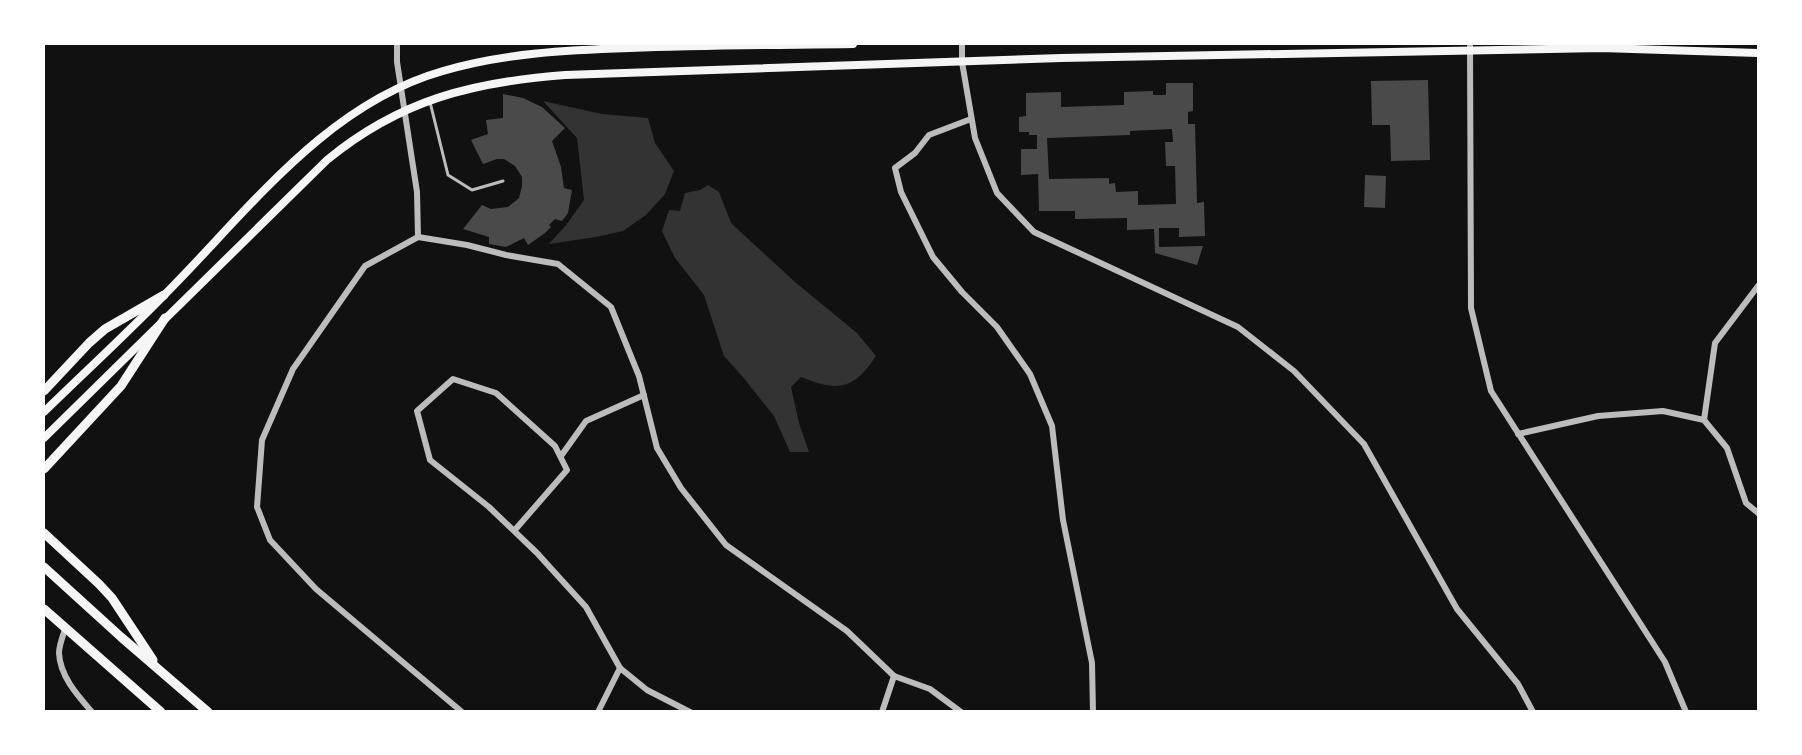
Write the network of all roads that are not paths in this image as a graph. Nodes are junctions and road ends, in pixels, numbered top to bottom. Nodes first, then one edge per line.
1 (397, 44) edge
2 (853, 44) edge
3 (962, 44) edge
4 (1470, 47) edge
5 (1758, 52) edge
6 (962, 62) junction
7 (401, 87) junction
8 (430, 100) junction
9 (404, 111) junction
10 (971, 119) junction
11 (503, 181) dead end
12 (418, 237) junction
13 (1758, 286) edge
14 (164, 295) junction
15 (165, 318) junction
16 (44, 391) edge
17 (644, 395) junction
18 (44, 412) edge
19 (1704, 420) junction
20 (1518, 434) junction
21 (44, 438) edge
22 (561, 456) junction
23 (44, 469) edge
24 (1758, 513) edge
25 (514, 531) junction
26 (44, 533) edge
27 (44, 567) edge
28 (44, 609) edge
29 (65, 629) junction
30 (620, 668) junction
31 (159, 669) junction
32 (894, 676) junction
33 (92, 711) edge
34 (161, 711) edge
35 (208, 711) edge
36 (462, 711) edge
37 (598, 711) edge
38 (690, 711) edge
39 (882, 711) edge
40 (961, 711) edge
41 (1093, 711) edge
42 (1533, 711) edge
43 (1686, 711) edge

1 - 7 street
2 - 7 main road
3 - 6 street
4 - 5 main road
4 - 6 main road
4 - 20 street
6 - 8 main road
6 - 10 street
7 - 9 street
7 - 14 main road
8 - 9 main road
8 - 11 lane
9 - 12 street
9 - 15 main road
10 - 41 street
10 - 42 street
12 - 17 street
12 - 36 street
13 - 19 street
14 - 16 main road
14 - 18 main road
15 - 21 main road
15 - 23 main road
17 - 22 street
17 - 32 street
19 - 20 street
19 - 24 street
20 - 43 street
22 - 25 street
22 - 25 street
25 - 30 street
26 - 31 main road
27 - 31 main road
28 - 29 main road
29 - 33 street
29 - 34 main road
30 - 37 street
30 - 38 street
31 - 35 main road
32 - 39 street
32 - 40 street

